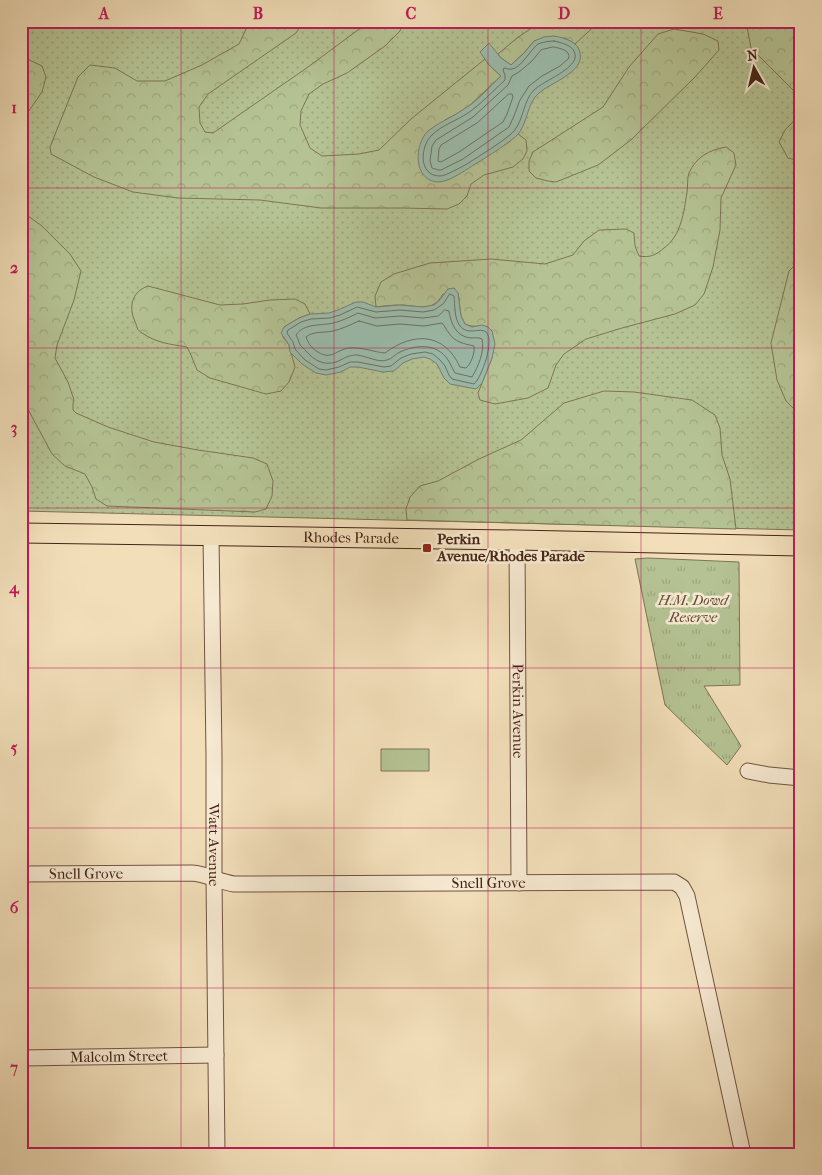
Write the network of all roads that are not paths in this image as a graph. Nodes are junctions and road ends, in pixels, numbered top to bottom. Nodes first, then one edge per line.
1 (21, 533) edge
2 (211, 535) junction
3 (517, 540) junction
4 (801, 546) edge
5 (748, 771) dead end
6 (801, 778) edge
7 (21, 874) edge
8 (214, 878) junction
9 (519, 883) junction
10 (216, 1055) junction
11 (21, 1058) edge
12 (217, 1154) edge
13 (743, 1154) edge

1 - 2 main road, Rhodes Parade
2 - 3 main road, Rhodes Parade
2 - 8 street, Watt Avenue
3 - 4 main road, Rhodes Parade
3 - 9 street, Perkin Avenue
5 - 6 street
7 - 8 street, Snell Grove
8 - 9 street, Snell Grove
8 - 10 street, Watt Avenue
9 - 13 street, Snell Grove
10 - 11 street, Malcolm Street
10 - 12 street, Watt Avenue

